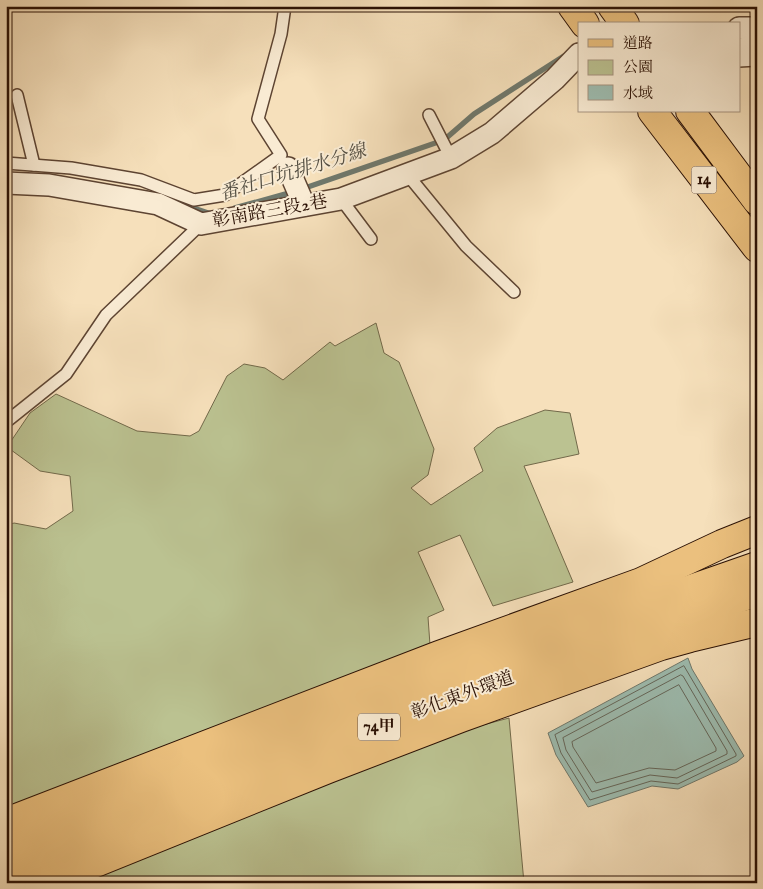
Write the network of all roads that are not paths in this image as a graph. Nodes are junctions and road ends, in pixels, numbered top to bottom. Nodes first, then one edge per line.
1 (285, 6) edge
2 (572, 6) edge
3 (612, 6) edge
4 (584, 22) edge
5 (624, 22) edge
6 (740, 28) edge
7 (757, 28) edge
8 (757, 47) edge
9 (740, 49) edge
10 (578, 55) edge
11 (757, 60) edge
12 (740, 61) edge
13 (578, 74) edge
14 (555, 79) junction
15 (17, 96) dead end
16 (653, 112) edge
17 (691, 112) edge
18 (429, 115) dead end
19 (451, 158) junction
20 (285, 162) junction
21 (6, 163) edge
22 (34, 165) junction
23 (407, 174) junction
24 (6, 183) edge
25 (341, 199) junction
26 (757, 202) edge
27 (304, 205) junction
28 (201, 224) junction
29 (372, 239) dead end
30 (757, 248) edge
31 (514, 292) dead end
32 (6, 422) edge
33 (757, 530) edge
34 (757, 566) edge
35 (757, 592) edge
36 (757, 622) edge
37 (6, 822) edge
38 (6, 848) edge
39 (6, 876) edge
40 (46, 883) edge

1 - 20 lane
2 - 4 main road
3 - 5 main road
6 - 7 street
8 - 9 street
10 - 14 street, 彰南路三段2巷
11 - 12 lane
13 - 14 street, 彰南路三段2巷
14 - 19 street, 彰南路三段2巷
15 - 22 lane
16 - 30 main road, 14
17 - 26 main road, 14
18 - 19 lane
19 - 23 street, 彰南路三段2巷
20 - 22 lane
20 - 27 street
21 - 22 lane
23 - 25 street, 彰南路三段2巷
23 - 31 lane
24 - 28 street
25 - 27 street, 彰南路三段2巷
25 - 29 lane
27 - 28 street, 彰南路三段2巷
28 - 32 lane, 彰南路三段2巷
33 - 37 main road, 74甲
34 - 38 main road, 彰化東外環道 / 74甲
35 - 39 main road, 彰化東外環道 / 74甲
36 - 40 main road, 74甲

